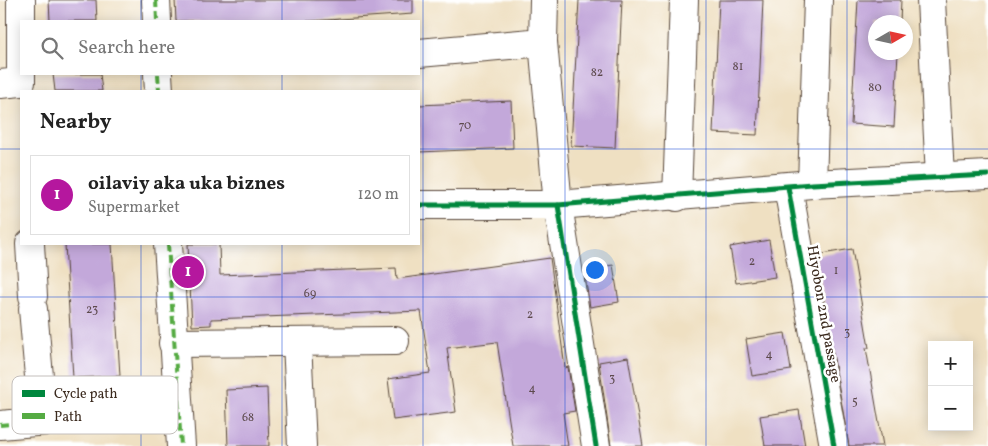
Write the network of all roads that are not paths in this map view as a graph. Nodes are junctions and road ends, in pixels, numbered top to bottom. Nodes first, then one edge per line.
1 (21, 0) edge
2 (156, 0) edge
3 (544, 0) edge
4 (684, 0) edge
5 (818, 0) edge
6 (931, 0) edge
7 (157, 20) edge
8 (543, 42) junction
9 (420, 53) edge
10 (14, 86) edge
11 (988, 175) edge
12 (940, 178) junction
13 (800, 186) junction
14 (677, 197) junction
15 (420, 205) edge
16 (558, 205) junction
17 (30, 245) edge
18 (168, 245) edge
19 (395, 341) dead end
20 (296, 342) junction
21 (173, 343) junction
22 (39, 376) edge
23 (175, 376) edge
24 (178, 410) edge
25 (180, 446) edge
26 (302, 446) edge
27 (596, 446) edge
28 (834, 446) edge

1 - 10 street
2 - 7 street
3 - 8 street
4 - 14 street
5 - 13 street, Hiyobon 2nd passage
6 - 12 street
8 - 9 street
8 - 16 street
11 - 12 street
12 - 13 street
13 - 14 street
13 - 28 street, Hiyobon 2nd passage
14 - 16 street
15 - 16 street
16 - 27 street
17 - 22 street
18 - 21 street
19 - 20 street
20 - 21 street
20 - 26 street
21 - 23 street
24 - 25 street

